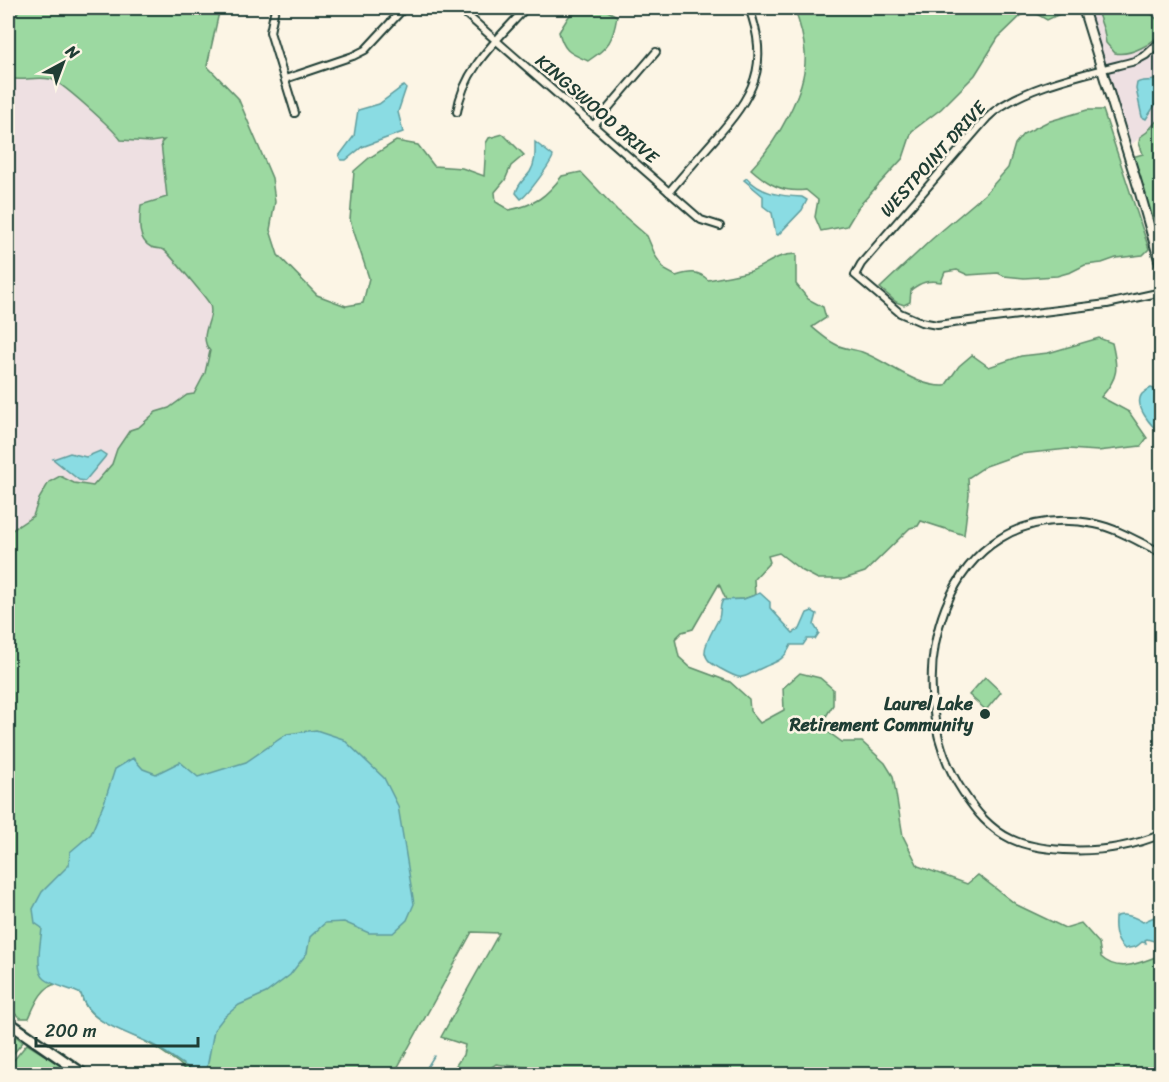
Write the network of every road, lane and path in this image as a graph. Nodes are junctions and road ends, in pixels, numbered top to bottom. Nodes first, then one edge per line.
1 (275, 8) edge
2 (404, 8) edge
3 (459, 8) edge
4 (526, 8) edge
5 (748, 8) edge
6 (1083, 8) edge
7 (1161, 40) edge
8 (497, 41) junction
9 (656, 52) dead end
10 (1102, 70) junction
11 (285, 79) junction
12 (457, 112) dead end
13 (296, 113) dead end
14 (593, 126) junction
15 (669, 192) junction
16 (720, 226) dead end
17 (1161, 270) edge
18 (1161, 292) edge
19 (1161, 553) edge
20 (1161, 834) edge
21 (8, 1022) edge
22 (83, 1074) edge

1 - 11 street
2 - 11 street
3 - 8 street, KINGSWOOD DRIVE
4 - 8 street
5 - 15 street
6 - 10 street
7 - 10 street
8 - 12 street
8 - 14 street, KINGSWOOD DRIVE
9 - 14 street
10 - 17 street
10 - 18 street, WESTPOINT DRIVE
11 - 13 street
14 - 15 street, KINGSWOOD DRIVE
15 - 16 street, KINGSWOOD DRIVE
19 - 20 street
21 - 22 main road

